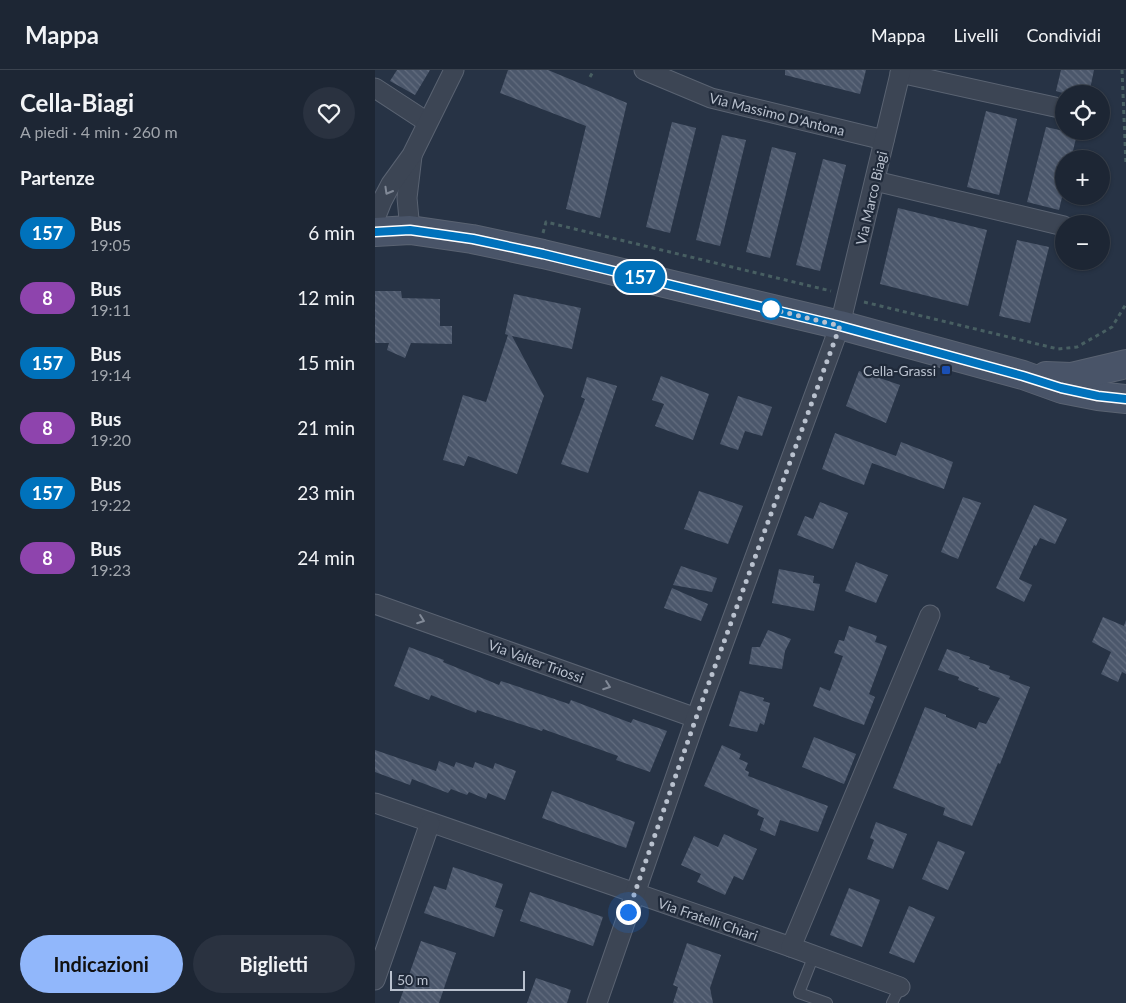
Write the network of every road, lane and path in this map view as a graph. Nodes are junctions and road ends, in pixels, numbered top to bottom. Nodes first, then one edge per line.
1 (453, 70) edge
2 (594, 70) edge
3 (644, 70) edge
4 (1122, 70) edge
5 (900, 72) edge
6 (590, 77) dead end
7 (375, 88) edge
8 (1055, 107) edge
9 (427, 122) junction
10 (884, 140) junction
11 (413, 155) junction
12 (1126, 165) edge
13 (875, 181) junction
14 (1055, 224) edge
15 (410, 230) junction
16 (375, 232) edge
17 (538, 253) junction
18 (1126, 304) edge
19 (840, 306) junction
20 (1126, 364) edge
21 (1023, 376) junction
22 (1126, 399) edge
23 (375, 604) edge
24 (930, 615) dead end
25 (696, 718) junction
26 (375, 803) edge
27 (430, 823) junction
28 (635, 893) junction
29 (791, 947) junction
30 (814, 955) junction
31 (375, 980) edge
32 (896, 995) edge
33 (597, 1003) edge
34 (827, 1003) edge

1 - 9 street
2 - 6 path
3 - 10 street, Via Massimo D'Antona
4 - 12 path
5 - 8 street
5 - 10 street, Via Marco Biagi
7 - 9 street
9 - 11 street
10 - 13 street, Via Marco Biagi
11 - 15 street
11 -> 16 street
13 - 14 street
13 - 19 street, Via Marco Biagi
15 - 16 street
15 - 17 street
17 - 19 street
17 - 19 path
18 - 19 path
19 - 21 street
19 - 25 street, Via Marco Biagi
20 - 21 street
21 - 22 street
23 -> 25 street, Via Valter Triossi
24 - 29 street
25 - 28 street, Via Marco Biagi
26 - 27 street, Via Fratelli Chiari
27 - 28 street, Via Fratelli Chiari
27 - 31 street
28 - 29 street, Via Fratelli Chiari
28 - 33 street, Via Marco Biagi
29 - 30 street, Via Fratelli Chiari
30 - 32 street, Via Fratelli Chiari
30 - 34 lane

